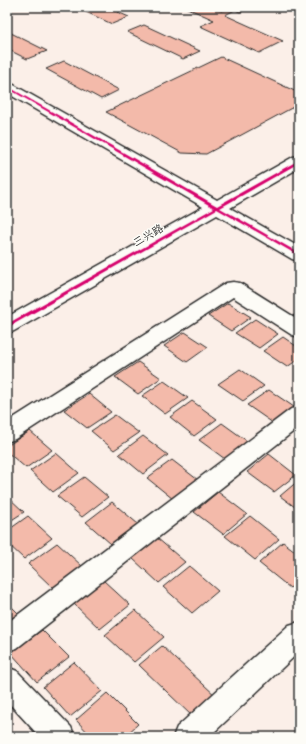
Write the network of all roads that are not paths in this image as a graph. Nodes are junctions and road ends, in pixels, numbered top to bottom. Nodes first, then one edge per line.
1 (7, 87) edge
2 (299, 147) edge
3 (299, 161) edge
4 (210, 204) junction
5 (299, 256) edge
6 (7, 309) edge
7 (7, 326) edge
8 (299, 330) edge
9 (299, 415) edge
10 (7, 433) edge
11 (299, 634) edge
12 (7, 639) edge
13 (7, 680) edge
14 (60, 737) edge
15 (188, 737) edge

1 - 4 street
2 - 4 street, 三兴路
3 - 4 street, 三兴路
4 - 5 street
4 - 6 street, 三兴路
4 - 7 street, 三兴路
8 - 10 street
9 - 12 street
11 - 15 street
13 - 14 street

